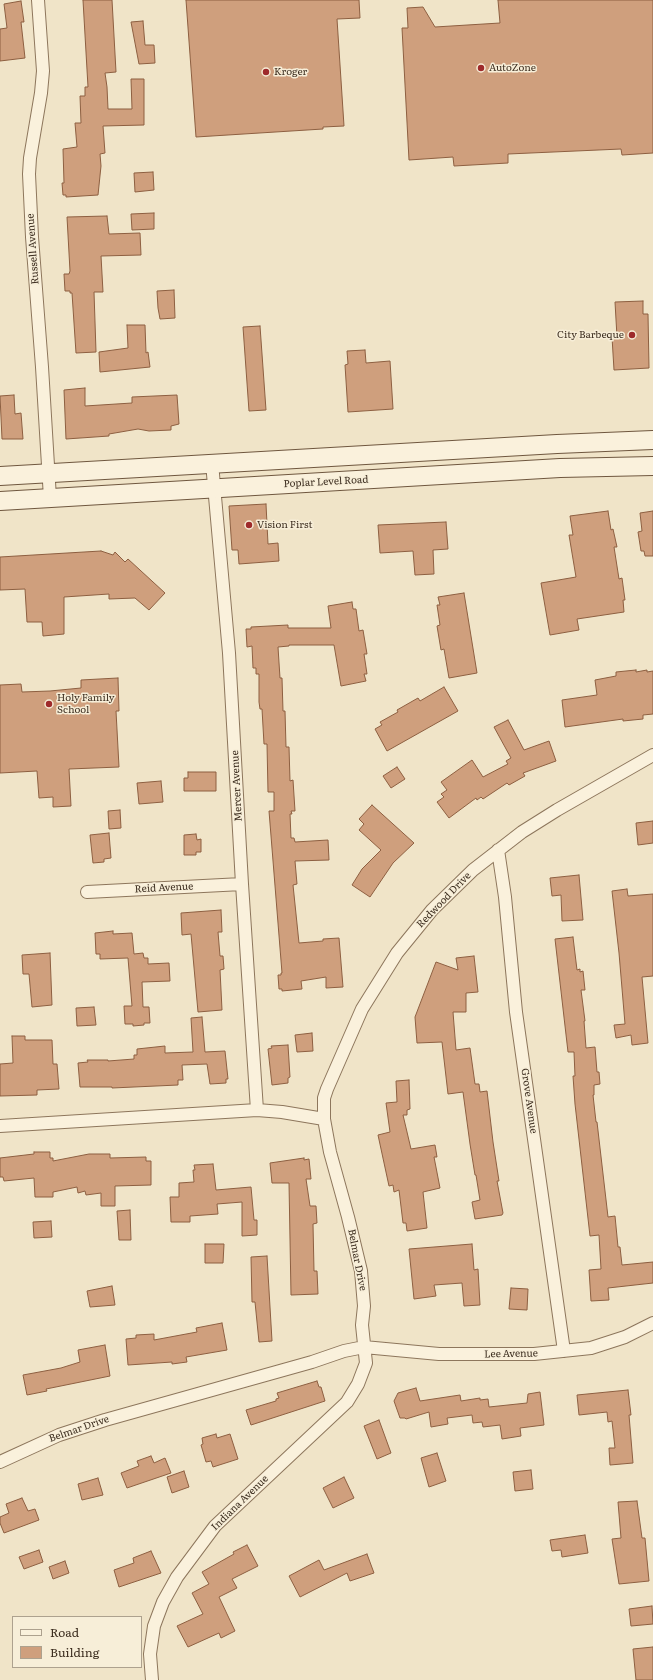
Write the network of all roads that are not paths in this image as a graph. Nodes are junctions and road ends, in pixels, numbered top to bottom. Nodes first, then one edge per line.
1 (38, 0) edge
2 (653, 440) edge
3 (557, 444) junction
4 (212, 463) junction
5 (653, 466) edge
6 (560, 468) junction
7 (48, 473) junction
8 (0, 476) edge
9 (215, 488) junction
10 (50, 498) junction
11 (0, 501) edge
12 (653, 755) edge
13 (498, 850) junction
14 (242, 884) junction
15 (87, 892) dead end
16 (257, 1110) junction
17 (324, 1119) junction
18 (0, 1126) edge
19 (653, 1323) edge
20 (364, 1347) junction
21 (564, 1351) junction
22 (0, 1462) edge
23 (152, 1680) edge

1 - 7 street, Russell Avenue
2 - 3 main road
3 - 4 main road
3 - 6 main road
4 - 7 main road
4 - 9 street, Mercer Avenue
5 - 6 main road, Poplar Level Road
6 - 9 main road, Poplar Level Road
7 - 8 main road
7 - 10 street, Russell Avenue
9 - 10 main road, Poplar Level Road
9 - 14 street, Mercer Avenue
10 - 11 main road, Poplar Level Road
12 - 13 street, Redwood Drive
13 - 17 street, Redwood Drive
13 - 21 street, Grove Avenue
14 - 15 street, Reid Avenue
14 - 16 street, Mercer Avenue
16 - 17 street
16 - 18 street
17 - 20 street, Belmar Drive
19 - 21 street, Lee Avenue
20 - 21 street, Lee Avenue
20 - 22 street, Belmar Drive
20 - 23 street, Indiana Avenue

